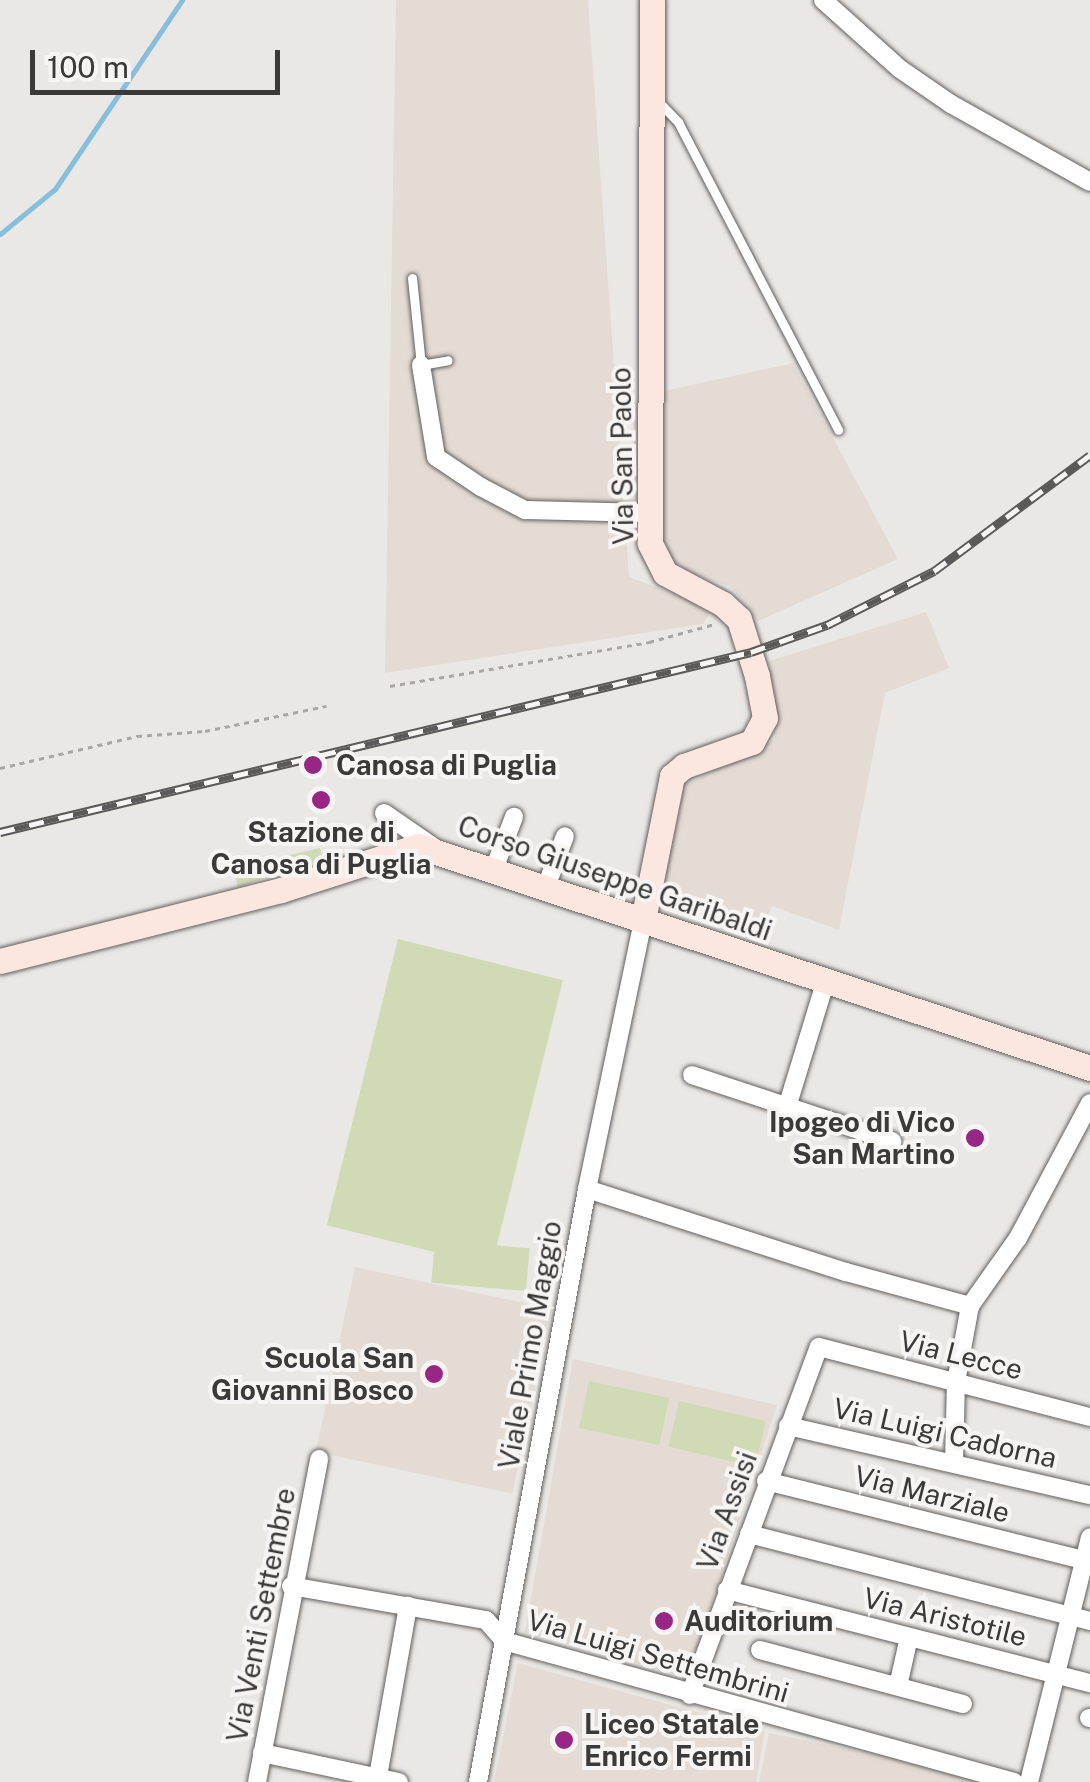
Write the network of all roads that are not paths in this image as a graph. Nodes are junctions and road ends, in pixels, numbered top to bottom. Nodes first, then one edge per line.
1 (652, 0) edge
2 (823, 0) edge
3 (651, 93) junction
4 (1090, 182) edge
5 (412, 278) dead end
6 (448, 360) dead end
7 (421, 365) junction
8 (838, 430) dead end
9 (649, 513) junction
10 (384, 813) dead end
11 (514, 817) dead end
12 (565, 836) dead end
13 (440, 850) junction
14 (494, 869) junction
15 (546, 887) junction
16 (643, 920) junction
17 (0, 961) edge
18 (826, 980) junction
19 (1090, 1068) edge
20 (692, 1075) dead end
21 (1090, 1103) edge
22 (788, 1104) junction
23 (892, 1141) dead end
24 (587, 1189) junction
25 (970, 1306) junction
26 (819, 1347) joint
27 (956, 1382) junction
28 (1090, 1417) edge
29 (788, 1426) junction
30 (319, 1459) dead end
31 (954, 1462) junction
32 (766, 1482) junction
33 (1090, 1495) edge
34 (749, 1534) junction
35 (1090, 1538) edge
36 (1084, 1560) junction
37 (291, 1586) junction
38 (727, 1590) junction
39 (408, 1606) junction
40 (1070, 1616) junction
41 (1090, 1621) edge
42 (908, 1637) junction
43 (504, 1641) junction
44 (760, 1650) dead end
45 (1056, 1674) junction
46 (1090, 1683) edge
47 (898, 1686) junction
48 (690, 1695) junction
49 (964, 1704) dead end
50 (262, 1753) junction
51 (377, 1780) edge
52 (256, 1782) edge
53 (399, 1782) edge
54 (478, 1782) edge
55 (1014, 1782) edge
56 (1028, 1782) edge

1 - 3 street, Via San Paolo
2 - 4 street
3 - 8 lane
3 - 9 street, Via San Paolo
5 - 7 lane
6 - 7 lane
7 - 9 street
9 - 16 street, Via San Paolo
10 - 13 street
11 - 14 street
12 - 15 street
13 - 14 street, Corso Giuseppe Garibaldi
13 - 17 street, Corso Giuseppe Garibaldi
14 - 15 street, Corso Giuseppe Garibaldi
15 - 16 street, Corso Giuseppe Garibaldi
16 - 18 street, Corso Giuseppe Garibaldi
16 - 24 street, Viale Primo Maggio
18 - 19 street, Corso Giuseppe Garibaldi
18 - 22 street
20 - 22 street
21 - 25 street
22 - 23 street
24 - 25 street
24 - 43 street, Viale Primo Maggio
25 - 27 street
26 - 27 street, Via Lecce
26 - 29 street, Via Assisi
27 - 28 street, Via Lecce
27 - 31 street
29 - 31 street, Via Luigi Cadorna
29 - 32 street, Via Assisi
30 - 37 street, Via Venti Settembre
31 - 33 street, Via Luigi Cadorna
32 - 34 street, Via Assisi
32 - 36 street, Via Marziale
34 - 38 street, Via Assisi
34 - 40 street
35 - 36 street
36 - 40 street
37 - 39 street, Via Luigi Settembrini
37 - 50 street, Via Venti Settembre
38 - 42 street, Via Aristotile
38 - 48 street, Via Assisi
39 - 43 street, Via Luigi Settembrini
39 - 51 street
40 - 41 street
40 - 45 street
42 - 45 street, Via Aristotile
42 - 47 street
43 - 48 street, Via Luigi Settembrini
43 - 54 street, Viale Primo Maggio
44 - 47 street
45 - 46 street, Via Aristotile
45 - 56 street
47 - 49 street
48 - 55 street, Via Luigi Settembrini
50 - 51 street
50 - 52 street, Via Venti Settembre
51 - 53 street

